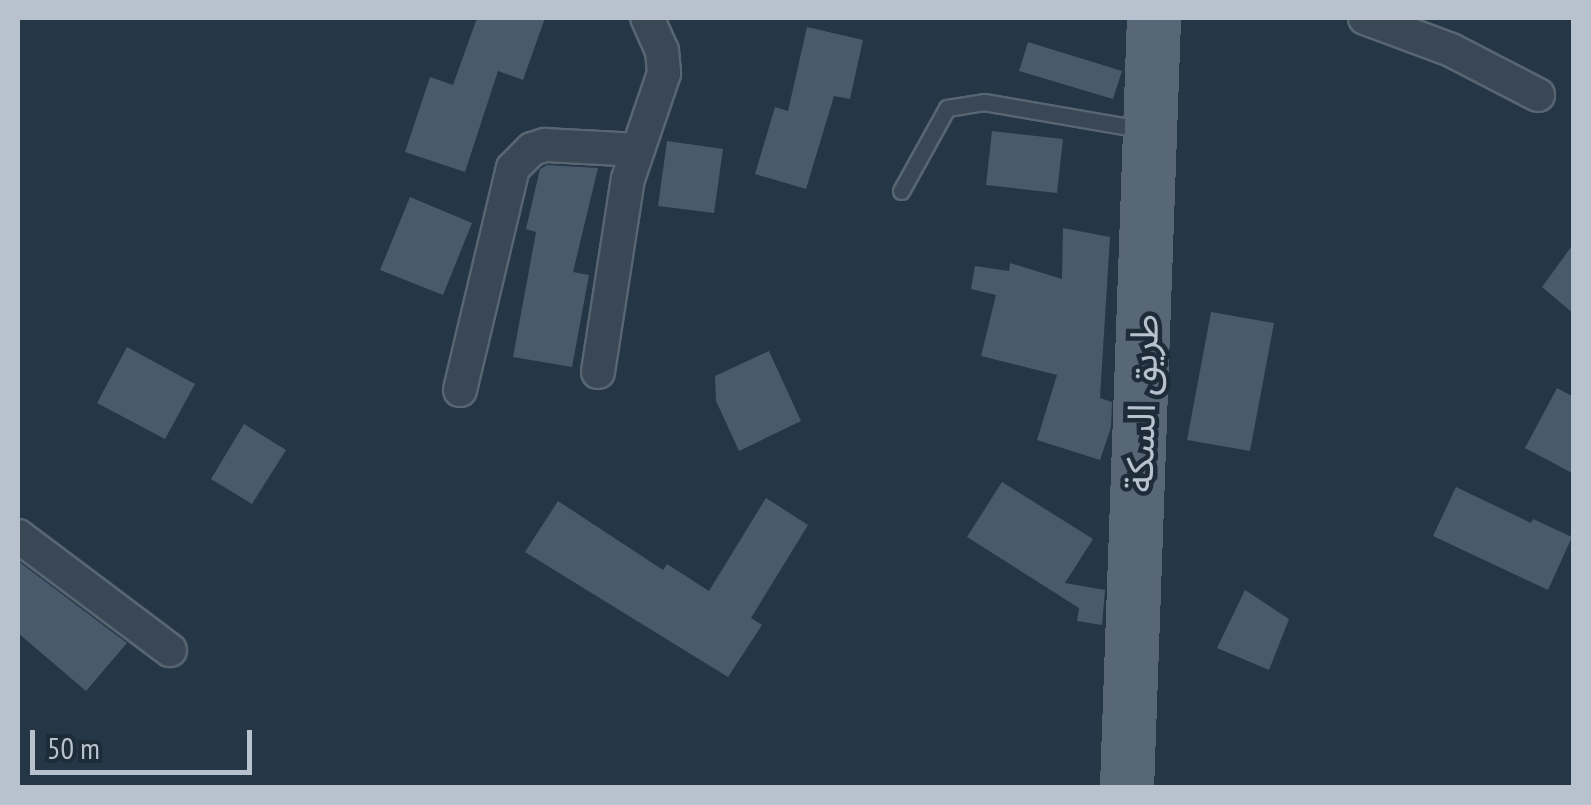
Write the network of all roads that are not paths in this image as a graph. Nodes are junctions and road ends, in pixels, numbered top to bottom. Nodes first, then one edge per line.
1 (646, 18) edge
2 (1154, 18) edge
3 (1365, 18) edge
4 (1538, 94) dead end
5 (1152, 131) junction
6 (636, 150) junction
7 (902, 190) dead end
8 (598, 372) dead end
9 (460, 390) dead end
10 (18, 536) edge
11 (170, 650) dead end
12 (1127, 788) edge

1 - 6 street
2 - 5 main road, طريق السكة
3 - 4 street
5 - 7 lane
5 - 12 main road, طريق السكة
6 - 8 street
6 - 9 street
10 - 11 street

